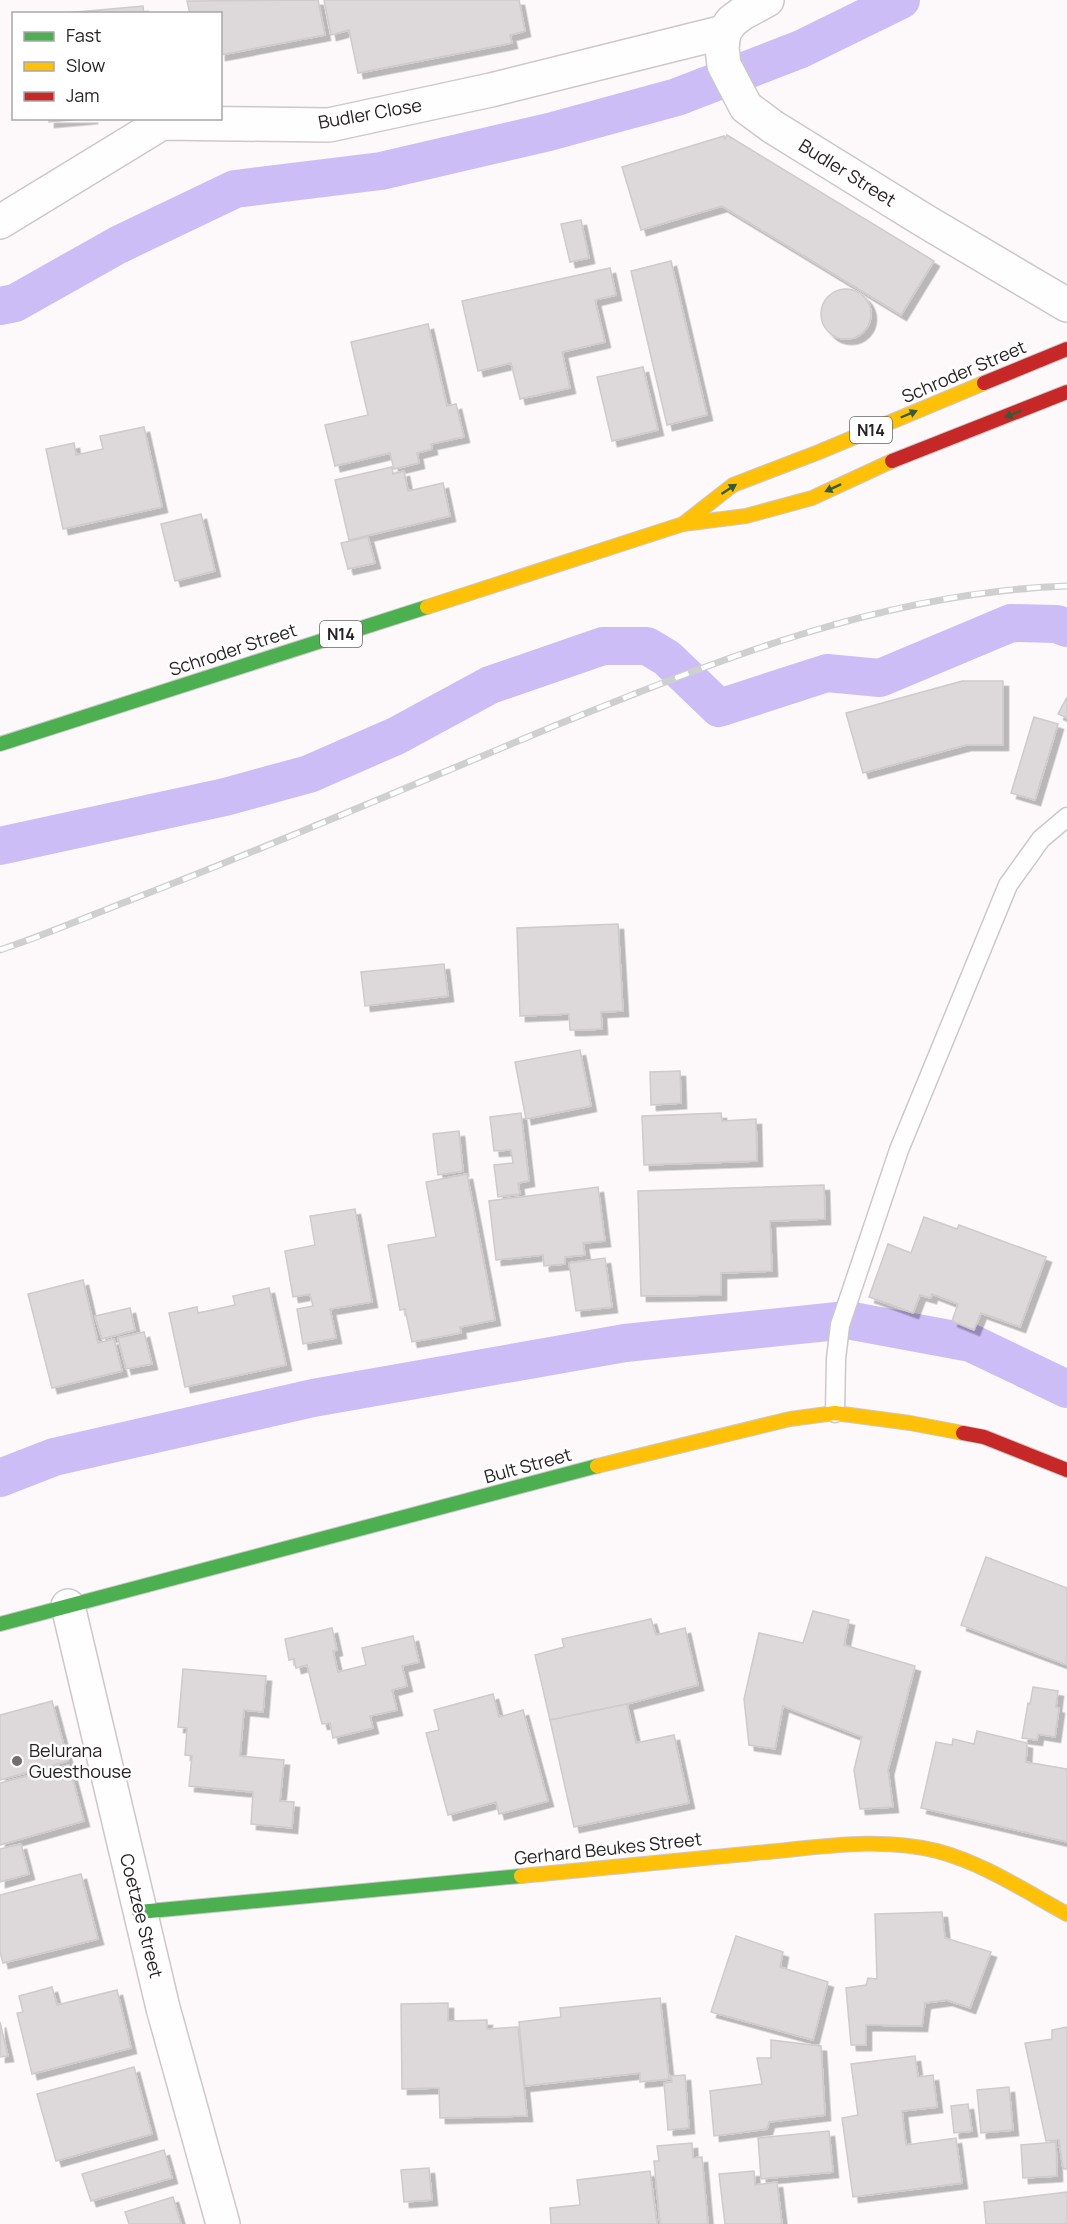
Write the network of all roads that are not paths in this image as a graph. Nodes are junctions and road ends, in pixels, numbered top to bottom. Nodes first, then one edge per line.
1 (767, 0) edge
2 (724, 32) junction
3 (0, 222) edge
4 (1067, 305) edge
5 (1067, 349) edge
6 (1067, 392) edge
7 (683, 524) junction
8 (0, 744) edge
9 (1067, 817) edge
10 (835, 1413) junction
11 (1067, 1470) edge
12 (68, 1606) junction
13 (0, 1624) edge
14 (139, 1912) junction
15 (1067, 1914) edge
16 (223, 2224) edge

1 - 2 street
2 - 3 street, Budler Close
2 - 4 street, Budler Street
7 -> 5 main road, Schroder Street / N14
6 -> 7 main road, Schroder Street / N14
7 - 8 main road, Schroder Street / N14
9 - 10 lane
10 - 11 main road, Bult Street
10 - 12 main road, Bult Street
12 - 13 main road, Bult Street
12 - 14 street, Coetzee Street
14 - 15 main road, Gerhard Beukes Street
14 - 16 street, Coetzee Street

